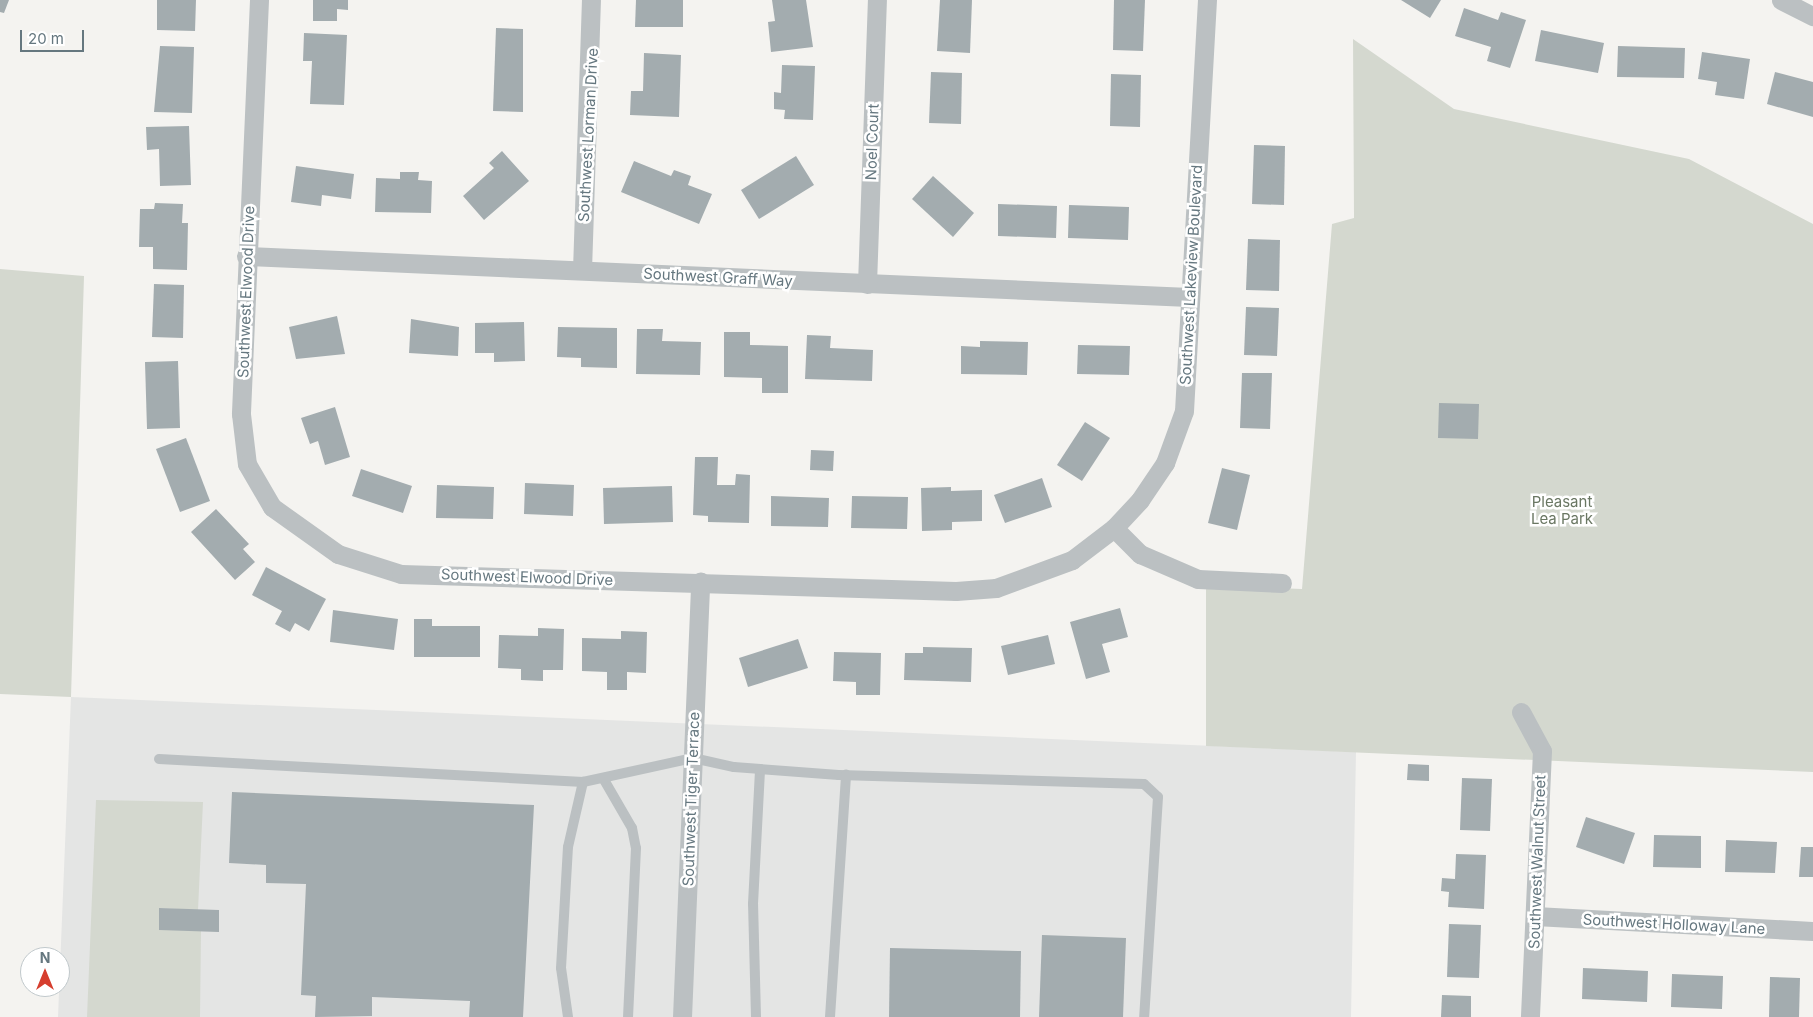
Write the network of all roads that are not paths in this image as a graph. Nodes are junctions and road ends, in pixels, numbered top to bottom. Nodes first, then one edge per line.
1 (259, 0) edge
2 (591, 0) edge
3 (877, 0) edge
4 (1206, 0) edge
5 (1781, 0) edge
6 (1813, 16) edge
7 (246, 256) junction
8 (582, 270) junction
9 (867, 284) junction
10 (1189, 297) junction
11 (1114, 528) junction
12 (700, 582) junction
13 (1282, 583) dead end
14 (1521, 712) dead end
15 (159, 758) dead end
16 (694, 758) junction
17 (760, 769) junction
18 (846, 775) junction
19 (603, 778) junction
20 (583, 782) junction
21 (1536, 916) junction
22 (1813, 931) edge
23 (568, 1017) edge
24 (628, 1017) edge
25 (682, 1017) edge
26 (756, 1017) edge
27 (830, 1017) edge
28 (1144, 1017) edge
29 (1530, 1017) edge

1 - 7 street, Southwest Elwood Drive
2 - 8 street, Southwest Lorman Drive
3 - 9 street, Noel Court
4 - 10 street, Southwest Lakeview Boulevard
5 - 6 street
7 - 8 street, Southwest Graff Way
7 - 12 street, Southwest Elwood Drive
8 - 9 street, Southwest Graff Way
9 - 10 street, Southwest Graff Way
10 - 11 street, Southwest Lakeview Boulevard
11 - 12 street, Southwest Elwood Drive
11 - 13 street
12 - 16 street, Southwest Tiger Terrace
14 - 21 street, Southwest Walnut Street
15 - 20 lane
16 - 17 lane
16 - 19 lane
16 - 25 street, Southwest Tiger Terrace
17 - 18 lane
17 - 26 lane
18 - 27 lane
18 - 28 lane
19 - 20 lane
19 - 24 lane
20 - 23 lane
21 - 22 street, Southwest Holloway Lane
21 - 29 street, Southwest Walnut Street

